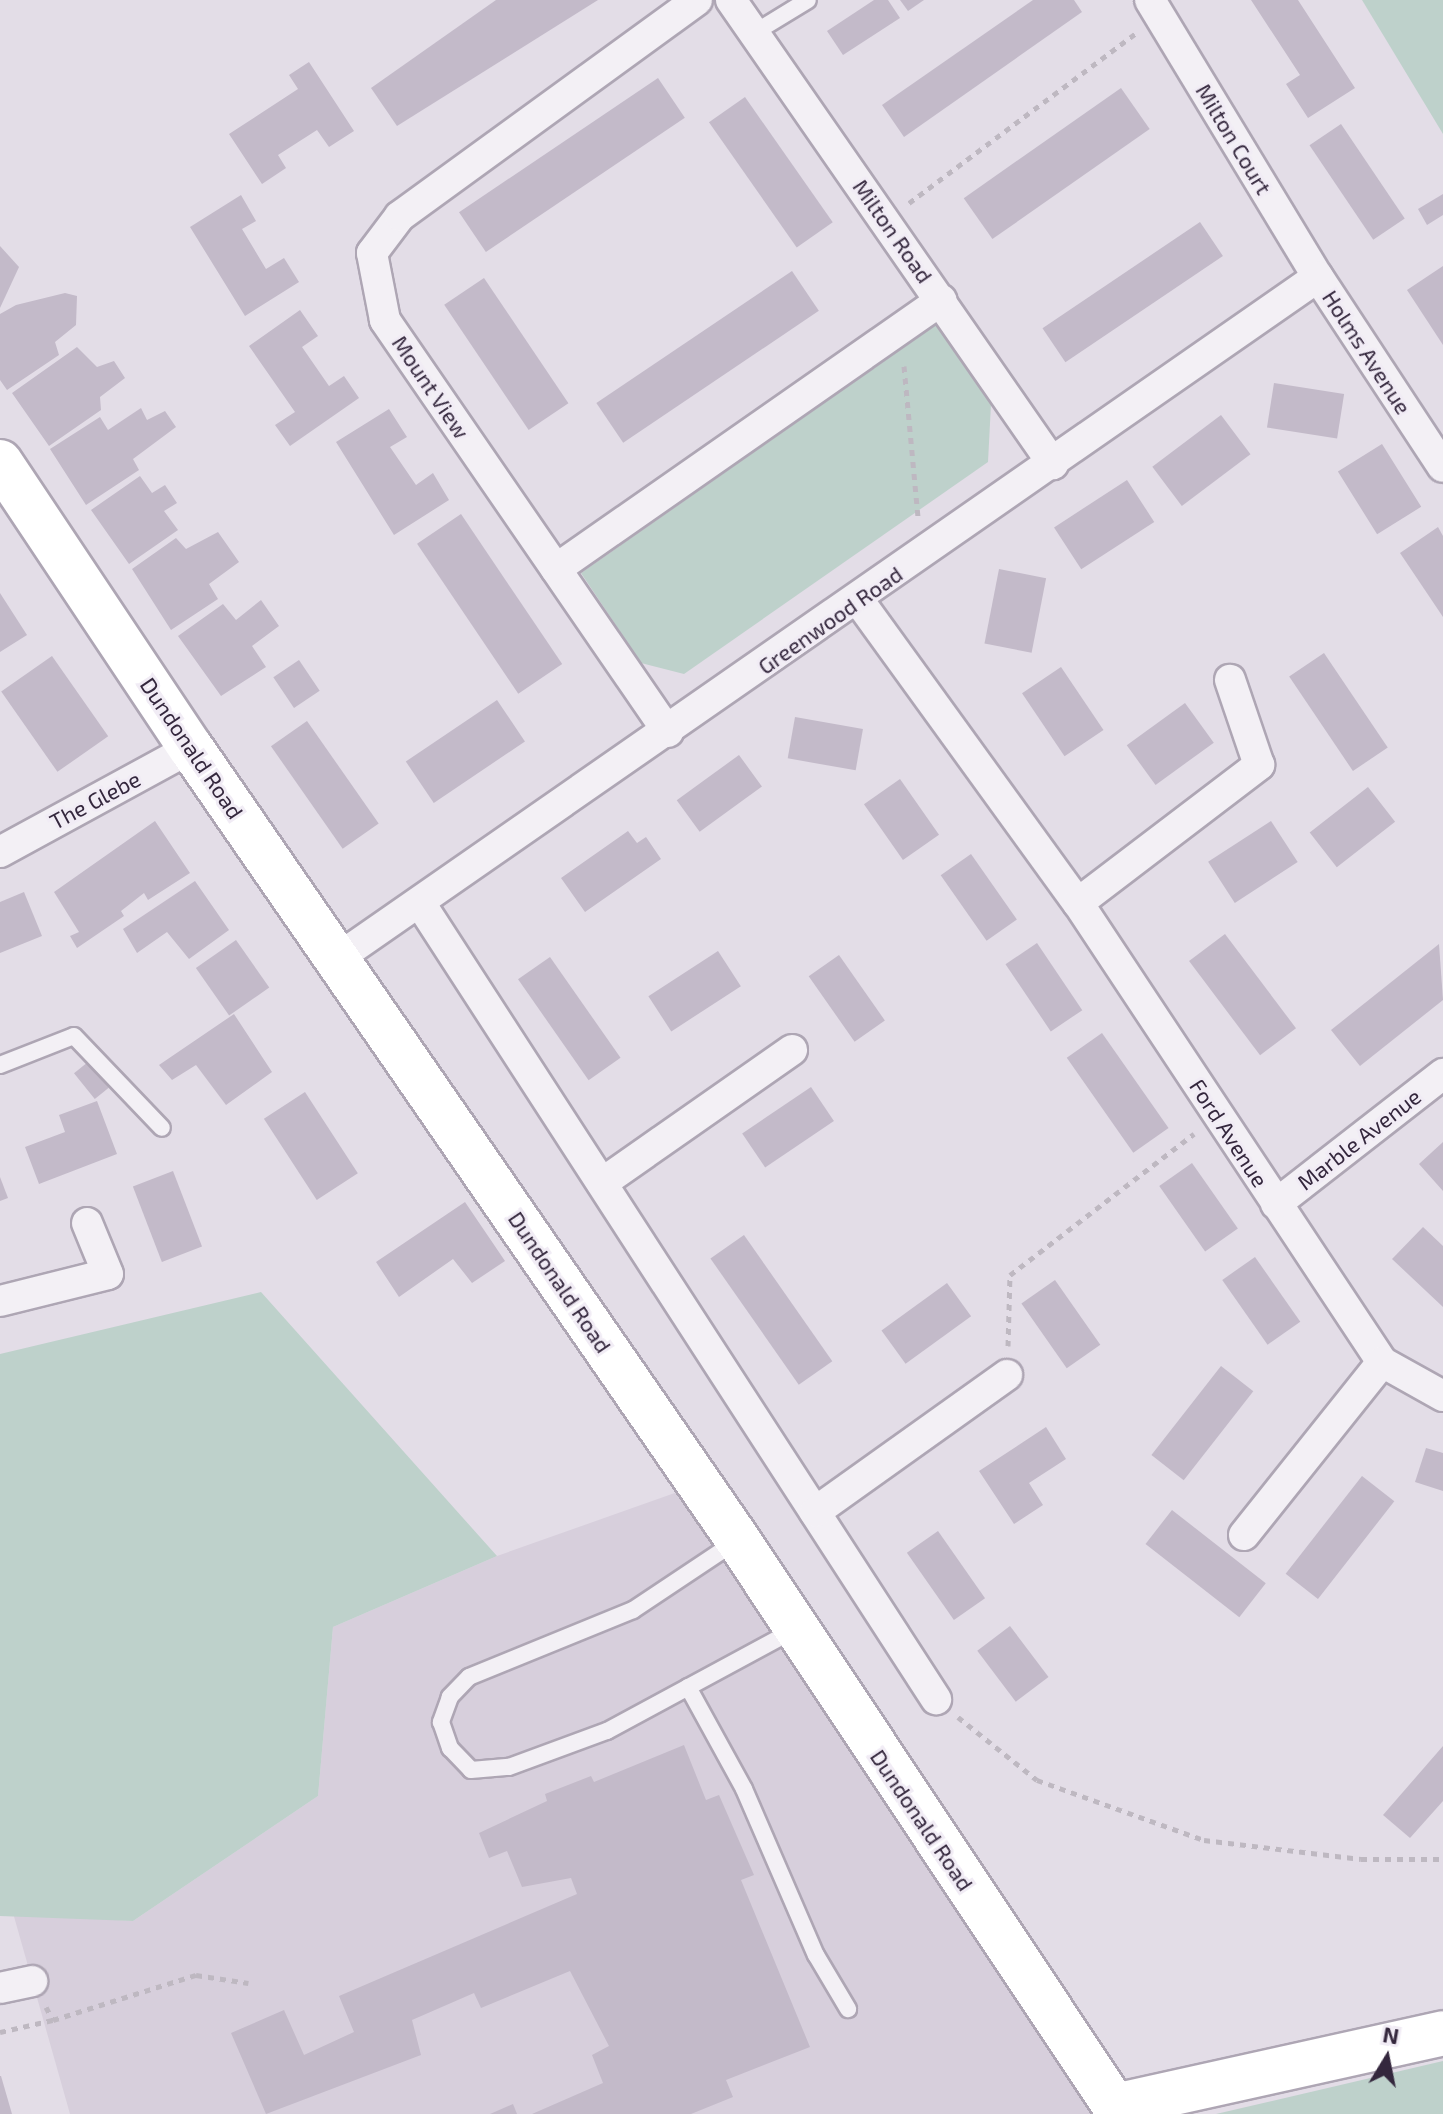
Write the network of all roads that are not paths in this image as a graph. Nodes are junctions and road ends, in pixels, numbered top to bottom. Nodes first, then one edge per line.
1 (697, 0) edge
2 (731, 0) edge
3 (808, 0) edge
4 (1154, 8) edge
5 (754, 33) junction
6 (1318, 277) junction
7 (942, 300) junction
8 (0, 462) edge
9 (1053, 464) junction
10 (1443, 467) edge
11 (556, 569) junction
12 (859, 601) junction
13 (1230, 680) dead end
14 (668, 732) junction
15 (191, 748) junction
16 (0, 852) edge
17 (420, 903) junction
18 (1078, 903) junction
19 (338, 958) junction
20 (792, 1050) dead end
21 (0, 1065) edge
22 (1443, 1074) edge
23 (162, 1128) dead end
24 (602, 1183) junction
25 (1276, 1204) junction
26 (87, 1223) dead end
27 (0, 1301) edge
28 (1382, 1362) junction
29 (1007, 1375) road end
30 (1443, 1396) edge
31 (815, 1512) junction
32 (1244, 1535) dead end
33 (738, 1540) junction
34 (794, 1630) junction
35 (688, 1687) junction
36 (936, 1699) road end
37 (32, 1981) road end
38 (0, 1988) edge
39 (848, 2009) dead end
40 (1443, 2033) edge
41 (1117, 2110) edge

1 - 11 street, Mount View
2 - 5 street, Milton Road
3 - 5 lane
4 - 6 street, Milton Court
5 - 7 street, Milton Road
6 - 9 street, Greenwood Road
6 - 10 street, Holms Avenue
7 - 9 street, Milton Road
7 - 11 street
8 - 15 main road, Dundonald Road
9 - 12 street, Greenwood Road
11 - 14 street, Mount View
12 - 14 street, Greenwood Road
12 - 18 street, Ford Avenue
13 - 18 street
14 - 17 street, Greenwood Road
15 - 16 street, The Glebe
15 - 19 main road, Dundonald Road
17 - 19 street, Greenwood Road
17 - 24 street
18 - 25 street, Ford Avenue
19 - 33 main road, Dundonald Road
20 - 24 street
21 - 23 lane
22 - 25 street, Marble Avenue
24 - 31 street
25 - 28 street, Ford Avenue
26 - 27 street
28 - 30 street, Ford Avenue
28 - 32 street
29 - 31 street
31 - 36 street
33 - 34 main road, Dundonald Road
33 - 35 lane
34 - 35 lane
34 - 41 main road, Dundonald Road
35 - 39 lane
37 - 38 street
40 - 41 main road

